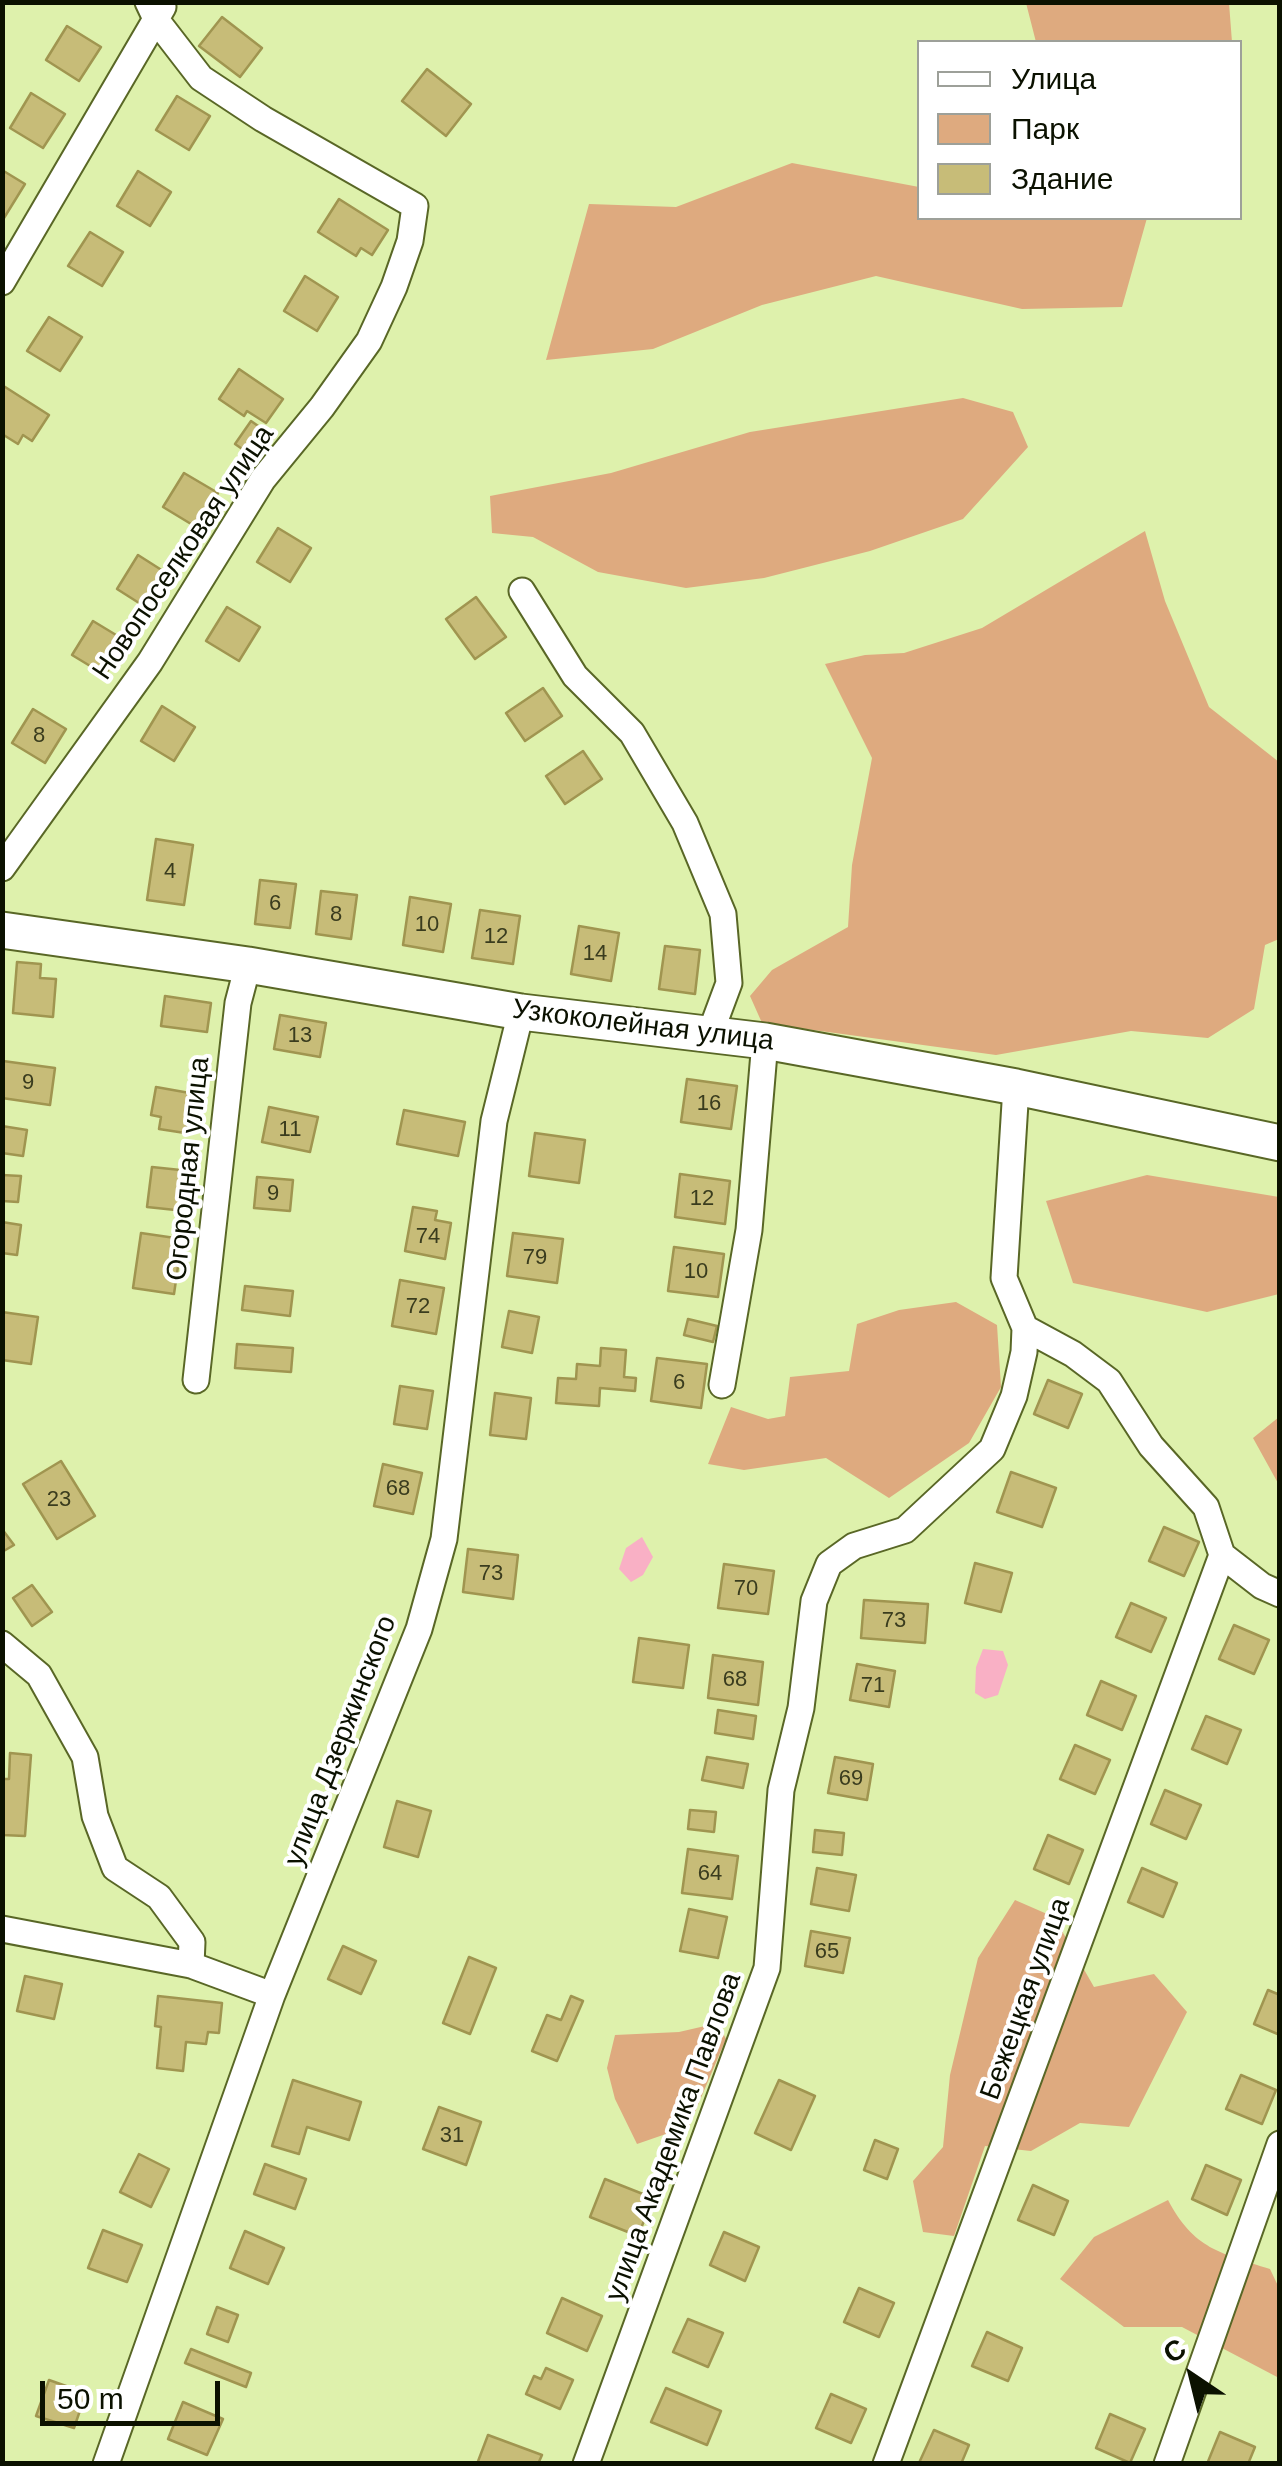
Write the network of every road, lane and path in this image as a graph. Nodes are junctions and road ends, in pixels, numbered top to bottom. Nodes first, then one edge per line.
1 (157, 9) edge
2 (2, 282) edge
3 (522, 591) dead end
4 (2, 868) edge
5 (2, 930) edge
6 (248, 965) junction
7 (521, 1012) junction
8 (710, 1034) junction
9 (765, 1041) junction
10 (1016, 1087) junction
11 (1280, 1143) edge
12 (1025, 1328) junction
13 (196, 1380) dead end
14 (722, 1384) dead end
15 (1222, 1555) junction
16 (1280, 1594) edge
17 (2, 1644) edge
18 (2, 1929) edge
19 (191, 1965) junction
20 (272, 1995) junction
21 (1280, 2144) edge
22 (106, 2464) edge
23 (586, 2464) edge
24 (886, 2464) edge
25 (1167, 2464) edge

1 - 2 street
1 - 4 street, Новопоселковая улица
3 - 8 street
5 - 6 street, Узкоколейная улица
6 - 7 street, Узкоколейная улица
6 - 13 street, Огородная улица
7 - 8 street, Узкоколейная улица
7 - 20 street, улица Дзержинского
8 - 9 street, Узкоколейная улица
9 - 10 street, Узкоколейная улица
9 - 14 street
10 - 11 street, Узкоколейная улица
10 - 12 street
12 - 15 street
12 - 23 street, улица Академика Павлова
15 - 16 street
15 - 24 street, Бежецкая улица
17 - 19 street
18 - 19 street
19 - 20 street
20 - 22 street, улица Дзержинского
21 - 25 street

